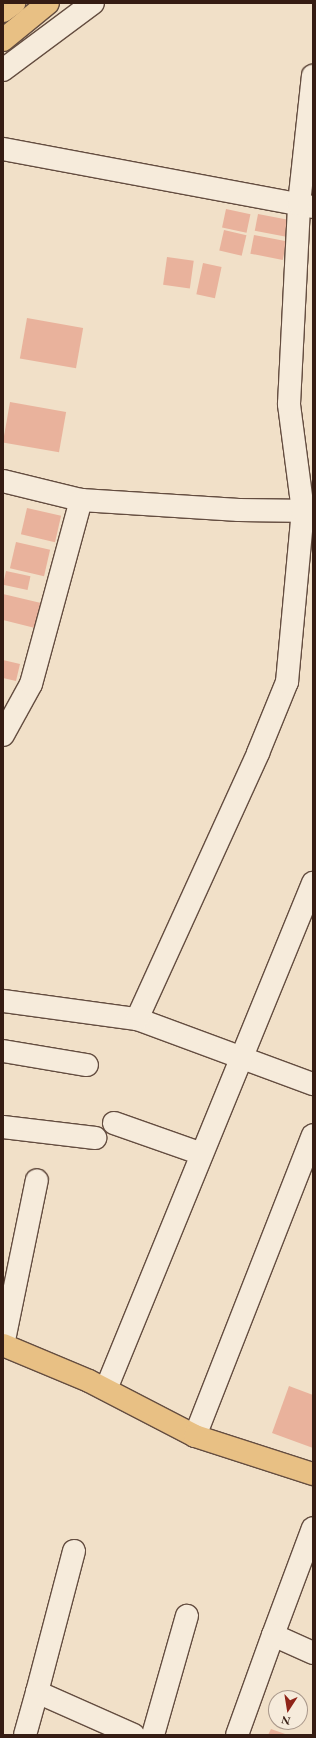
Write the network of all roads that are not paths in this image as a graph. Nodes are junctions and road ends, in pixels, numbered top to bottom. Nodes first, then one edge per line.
1 (14, 3) edge
2 (48, 3) edge
3 (93, 3) edge
4 (3, 11) edge
5 (3, 40) edge
6 (3, 70) edge
7 (313, 76) edge
8 (3, 149) edge
9 (306, 206) edge
10 (3, 481) edge
11 (81, 500) junction
12 (308, 511) edge
13 (3, 735) edge
14 (313, 882) edge
15 (3, 1001) edge
16 (137, 1019) junction
17 (3, 1051) edge
18 (242, 1058) junction
19 (87, 1065) dead end
20 (313, 1084) edge
21 (114, 1122) dead end
22 (3, 1127) edge
23 (313, 1135) edge
24 (95, 1138) dead end
25 (202, 1154) junction
26 (37, 1180) dead end
27 (3, 1345) edge
28 (106, 1390) junction
29 (195, 1436) junction
30 (313, 1474) edge
31 (313, 1528) edge
32 (74, 1551) dead end
33 (187, 1616) dead end
34 (273, 1635) junction
35 (313, 1653) edge
36 (37, 1692) junction
37 (24, 1735) edge
38 (134, 1735) edge
39 (153, 1735) edge
40 (237, 1735) edge

1 - 4 main road
2 - 5 main road
3 - 6 street
7 - 9 street
8 - 9 street
9 - 12 street
10 - 11 street
11 - 12 street
11 - 13 street
12 - 16 street
14 - 18 street
15 - 16 street
16 - 18 street
17 - 19 street
18 - 20 street
18 - 25 street
21 - 25 street
22 - 24 street
23 - 29 street
25 - 28 street
26 - 27 street
27 - 28 main road
28 - 29 main road
29 - 30 main road
31 - 34 street
32 - 36 street
33 - 39 street
34 - 35 street
34 - 40 street
36 - 37 street
36 - 38 street

